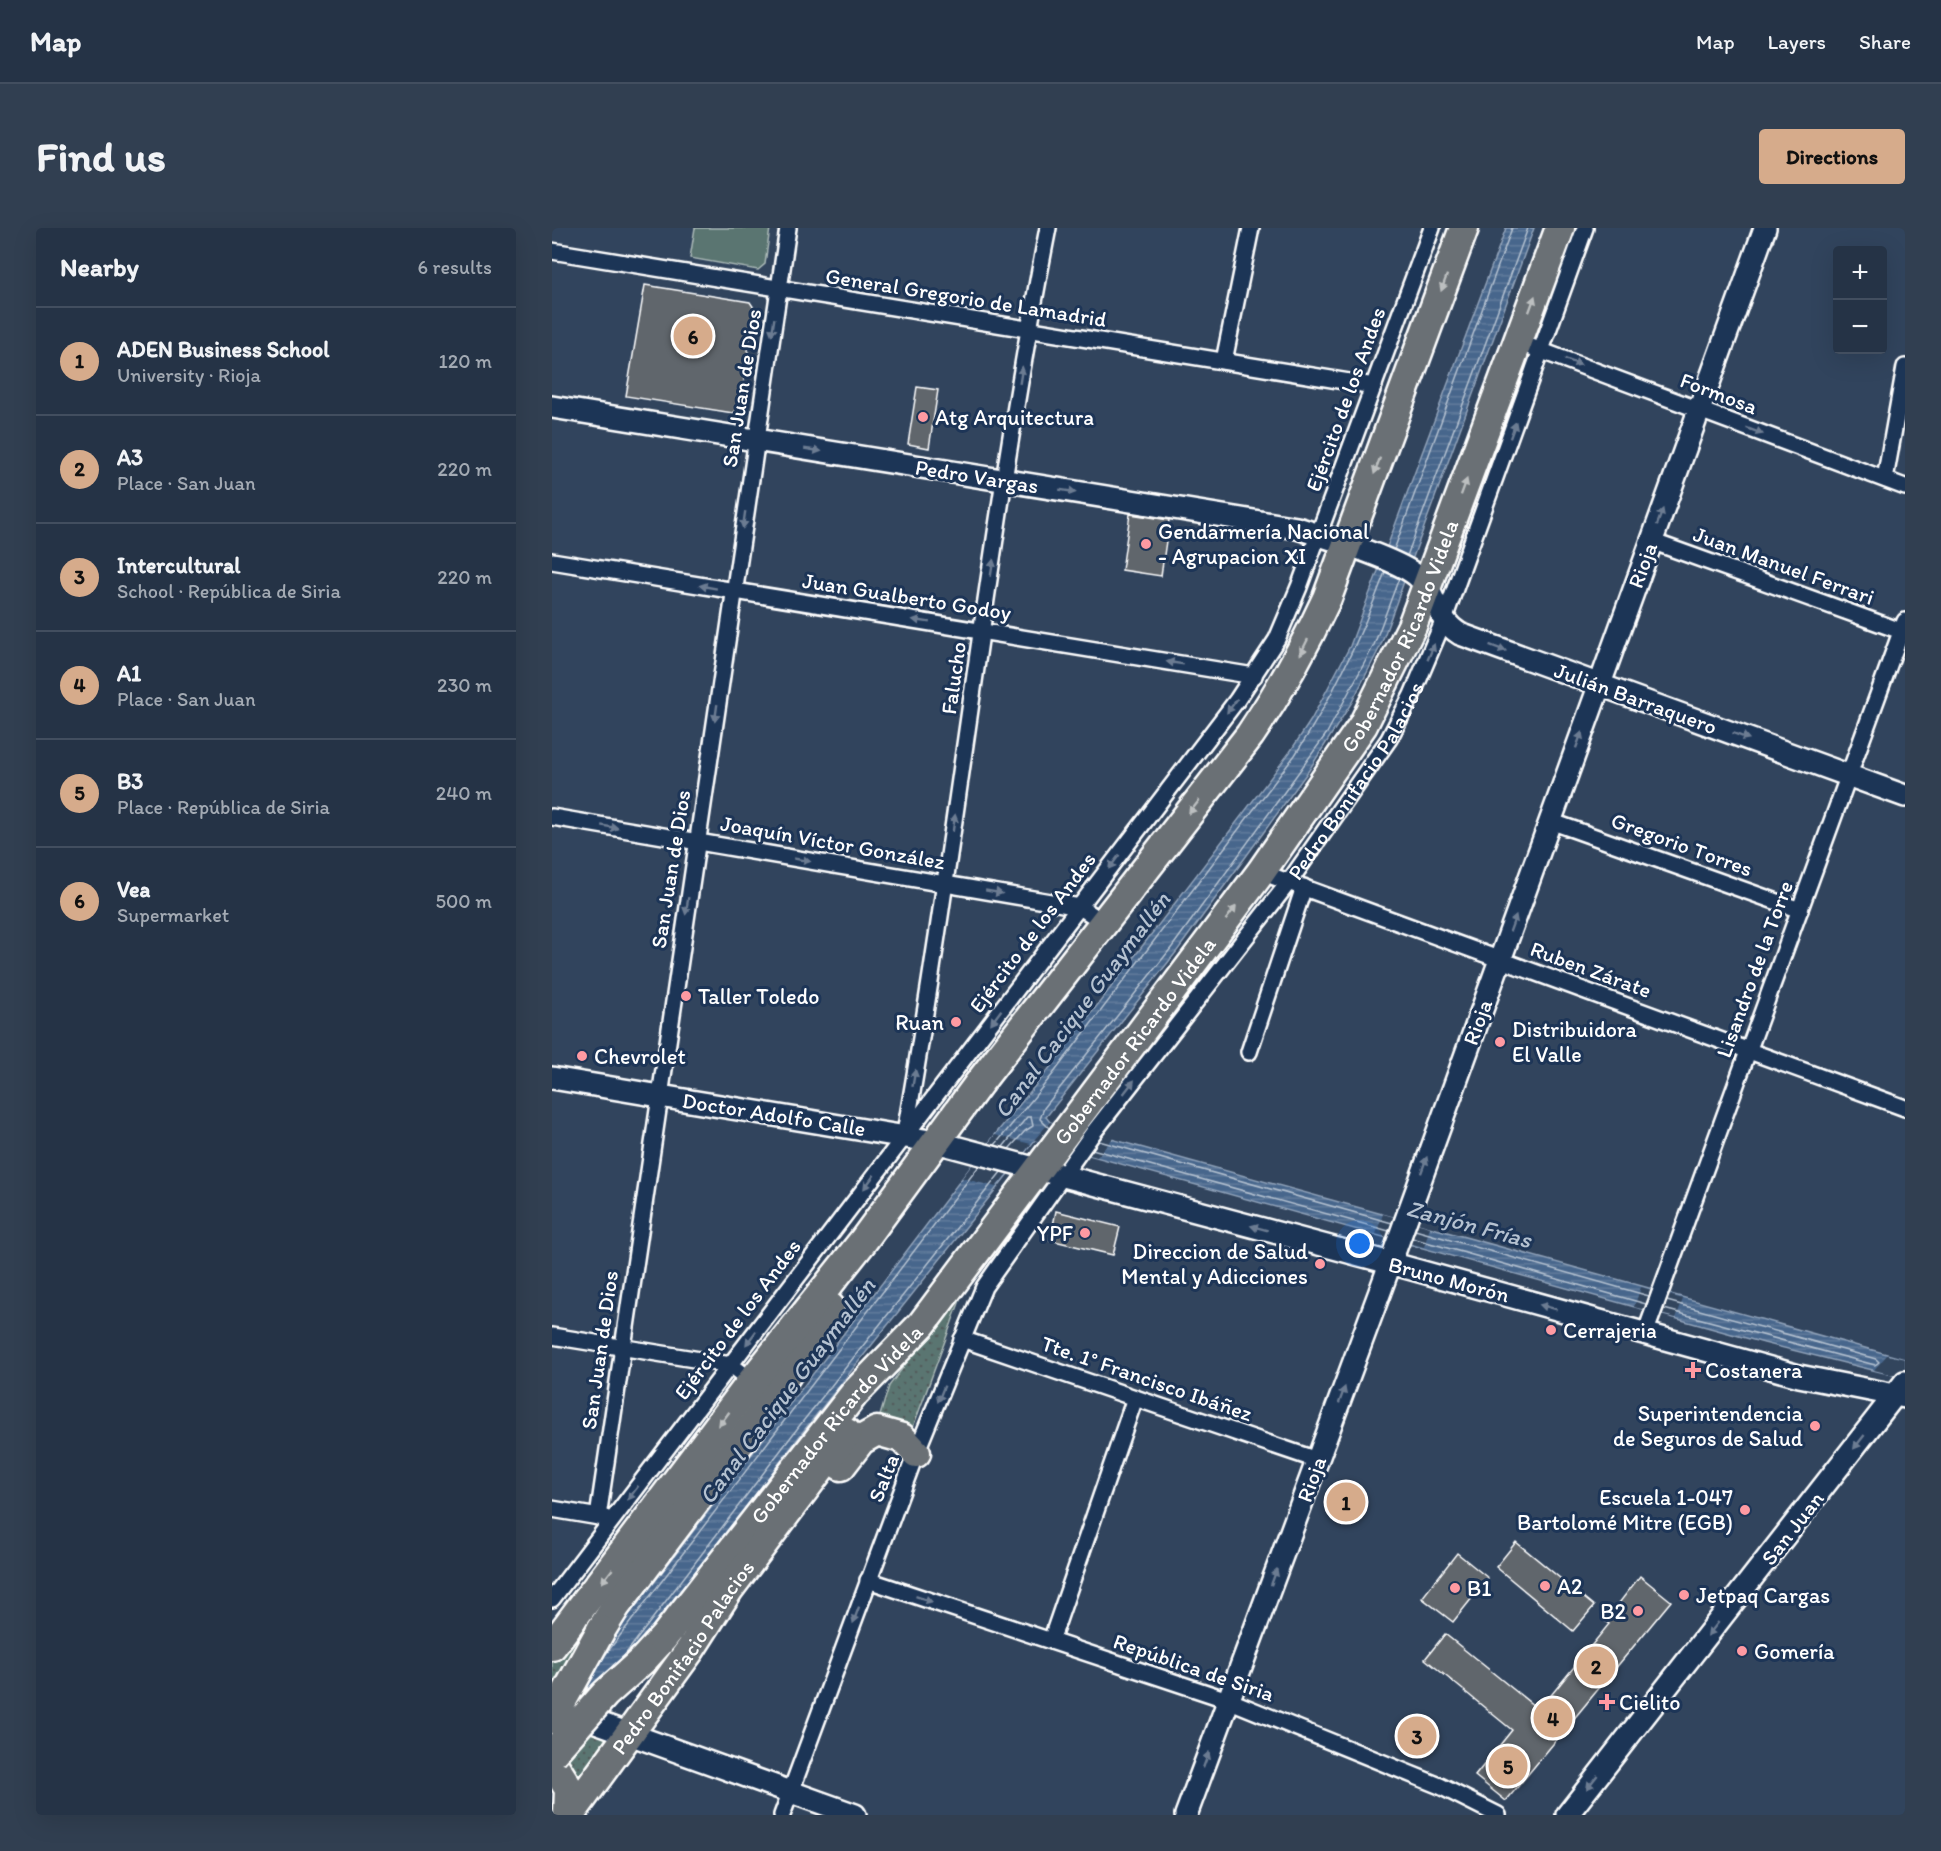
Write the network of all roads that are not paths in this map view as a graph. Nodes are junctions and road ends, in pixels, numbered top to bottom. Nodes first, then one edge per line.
1 (788, 228) edge
2 (1048, 228) edge
3 (1251, 228) edge
4 (1432, 228) edge
5 (1464, 228) edge
6 (1560, 228) edge
7 (1585, 228) edge
8 (1765, 228) edge
9 (552, 251) edge
10 (779, 289) junction
11 (1028, 330) junction
12 (1530, 346) junction
13 (1224, 361) junction
14 (1905, 367) edge
15 (1374, 386) junction
16 (552, 406) edge
17 (1698, 409) junction
18 (755, 440) junction
19 (1885, 480) junction
20 (1005, 481) junction
21 (1905, 487) edge
22 (1318, 535) junction
23 (1651, 541) junction
24 (1347, 546) junction
25 (552, 561) edge
26 (1404, 570) junction
27 (734, 591) junction
28 (1443, 622) junction
29 (1903, 626) edge
30 (982, 632) junction
31 (1254, 676) junction
32 (1599, 685) junction
33 (1849, 775) junction
34 (1905, 796) edge
35 (552, 817) edge
36 (1550, 821) junction
37 (697, 842) junction
38 (1261, 872) junction
39 (1289, 882) junction
40 (945, 884) junction
41 (1304, 888) junction
42 (1080, 907) junction
43 (1800, 910) junction
44 (1103, 922) junction
45 (1499, 959) junction
46 (1748, 1051) junction
47 (1249, 1052) dead end
48 (552, 1078) edge
49 (658, 1095) junction
50 (1905, 1108) edge
51 (904, 1136) junction
52 (1074, 1139) junction
53 (936, 1142) junction
54 (987, 1156) joint
55 (1038, 1169) junction
56 (863, 1241) junction
57 (1390, 1263) junction
58 (921, 1324) junction
59 (1645, 1334) junction
60 (552, 1336) edge
61 (962, 1339) junction
62 (622, 1348) junction
63 (741, 1373) junction
64 (1902, 1392) edge
65 (1135, 1398) junction
66 (916, 1453) junction
67 (1317, 1460) junction
68 (552, 1509) edge
69 (605, 1518) junction
70 (868, 1580) junction
71 (552, 1599) edge
72 (1051, 1641) junction
73 (552, 1646) edge
74 (690, 1650) junction
75 (1228, 1700) junction
76 (563, 1713) edge
77 (629, 1734) junction
78 (552, 1754) edge
79 (552, 1762) edge
80 (790, 1791) junction
81 (569, 1815) edge
82 (782, 1815) edge
83 (855, 1815) edge
84 (1185, 1815) edge
85 (1498, 1815) edge
86 (1567, 1815) edge

1 - 10 street, San Juan de Dios
2 - 11 street, Falucho
3 - 13 street
4 - 15 street, Ejército de los Andes
5 -> 24 highway
12 -> 6 highway, Gobernador Ricardo Videla
7 - 12 street, Pedro Bonifacio Palacios
8 - 17 street, Rioja
9 - 10 street, General Gregorio de Lamadrid
10 - 11 street, General Gregorio de Lamadrid
10 -> 18 street, San Juan de Dios
11 - 13 street, General Gregorio de Lamadrid
20 -> 11 street, Falucho
12 -> 17 street, Formosa
26 -> 12 highway, Gobernador Ricardo Videla
28 -> 12 street, Pedro Bonifacio Palacios
13 - 15 street, General Gregorio de Lamadrid
14 - 19 street
15 - 22 street, Ejército de los Andes
16 - 18 street, Pedro Vargas
17 -> 19 street, Formosa
23 -> 17 street, Rioja
18 -> 20 street, Pedro Vargas
18 -> 27 street, San Juan de Dios
19 - 21 street, Formosa
20 -> 22 street, Pedro Vargas
30 -> 20 street, Falucho
22 - 24 street, Pedro Vargas
22 - 31 street, Ejército de los Andes
23 - 29 street, Juan Manuel Ferrari
23 - 32 street, Rioja
24 - 26 street, Pedro Vargas
24 -> 44 highway
27 -> 25 street, Juan Gualberto Godoy
26 - 28 street
26 - 38 highway, Gobernador Ricardo Videla
30 -> 27 street, Juan Gualberto Godoy
27 -> 37 street, San Juan de Dios
28 -> 32 street, Julián Barraquero
39 -> 28 street, Pedro Bonifacio Palacios
29 - 33 street, Lisandro de la Torre
31 -> 30 street, Juan Gualberto Godoy
40 -> 30 street, Falucho
31 -> 42 street, Ejército de los Andes
32 -> 33 street, Julián Barraquero
36 -> 32 street, Rioja
33 - 34 street, Julián Barraquero
33 - 43 street, Lisandro de la Torre
35 -> 37 street, Joaquín Víctor González
36 - 43 street, Gregorio Torres
45 -> 36 street, Rioja
37 -> 40 street, Joaquín Víctor González
37 -> 49 street, San Juan de Dios
38 - 39 street, Ruben Zárate
52 -> 38 highway, Gobernador Ricardo Videla
39 - 41 street, Ruben Zárate
52 -> 39 street, Pedro Bonifacio Palacios
40 -> 42 street, Joaquín Víctor González
51 -> 40 street, Falucho
41 - 45 street, Ruben Zárate
41 - 47 street
42 - 44 street, Joaquín Víctor González
42 -> 51 street, Ejército de los Andes
43 - 46 street, Lisandro de la Torre
44 - 53 highway
45 - 46 street, Ruben Zárate
57 -> 45 street, Rioja
46 - 50 street, Ruben Zárate
46 - 59 street, Lisandro de la Torre
48 - 49 street, Doctor Adolfo Calle
49 - 51 street, Doctor Adolfo Calle
49 - 62 street, San Juan de Dios
51 - 53 street, Doctor Adolfo Calle
51 -> 63 street, Ejército de los Andes
52 - 55 highway, Gobernador Ricardo Videla
53 - 54 street, Doctor Adolfo Calle
53 - 56 highway
54 - 55 street, Bruno Morón
57 -> 55 street, Bruno Morón
55 - 58 highway, Gobernador Ricardo Videla
55 - 61 street, Salta
56 - 63 highway
56 - 76 highway, bridge
59 -> 57 street, Bruno Morón
67 -> 57 street, Rioja
58 - 74 highway, Pedro Bonifacio Palacios
58 - 78 highway, Gobernador Ricardo Videla, bridge
59 - 64 street, Bruno Morón
60 - 62 street
61 - 65 street, Tte. 1° Francisco Ibáñez
61 -> 66 street, Salta
62 - 63 street
62 - 69 street, San Juan de Dios
63 -> 69 street, Ejército de los Andes
63 -> 73 highway
64 -> 86 street, San Juan
65 - 67 street, Tte. 1° Francisco Ibáñez
65 - 72 street
66 - 70 street, Salta
66 - 74 highway
75 -> 67 street, Rioja
68 - 69 street
69 - 71 street, Ejército de los Andes
70 -> 72 street, República de Siria
70 -> 80 street, Salta
72 - 75 street, República de Siria
74 - 77 highway, Pedro Bonifacio Palacios
84 -> 75 street, Rioja
75 - 85 street, República de Siria
76 - 77 street
77 - 80 street
77 - 81 highway, Pedro Bonifacio Palacios
79 - 81 highway
80 - 82 street, Salta
80 - 83 street

